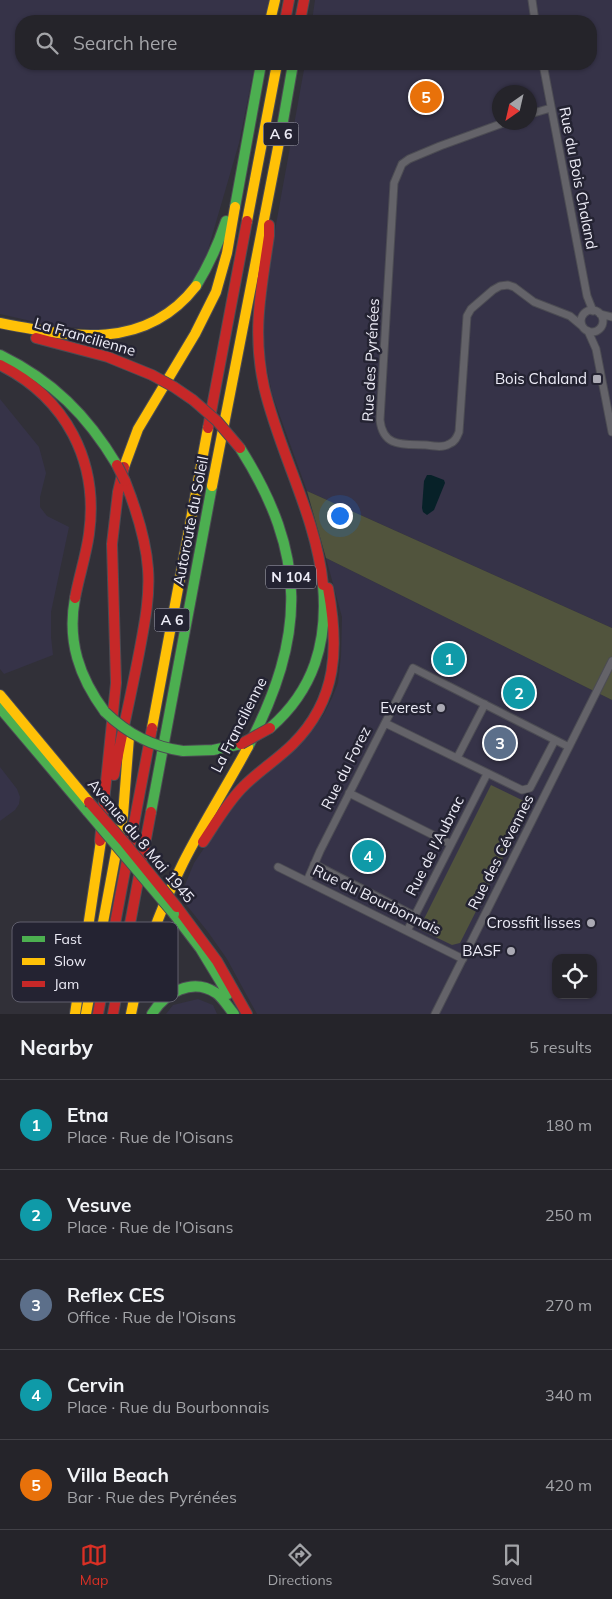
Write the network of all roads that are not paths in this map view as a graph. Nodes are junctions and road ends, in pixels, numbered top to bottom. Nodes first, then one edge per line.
1 (275, 0) edge
2 (290, 0) edge
3 (304, 0) edge
4 (532, 0) edge
5 (271, 15) edge
6 (287, 15) edge
7 (301, 15) edge
8 (535, 15) edge
9 (260, 70) edge
10 (277, 70) edge
11 (292, 70) edge
12 (544, 70) edge
13 (551, 108) junction
14 (537, 112) edge
15 (492, 127) edge
16 (245, 148) junction
17 (268, 204) junction
18 (587, 296) junction
19 (597, 312) junction
20 (584, 314) junction
21 (570, 316) junction
22 (612, 319) edge
23 (0, 323) edge
24 (582, 326) junction
25 (600, 327) junction
26 (0, 328) edge
27 (588, 331) junction
28 (596, 349) junction
29 (0, 355) edge
30 (0, 365) edge
31 (612, 432) edge
32 (320, 555) junction
33 (612, 661) edge
34 (133, 693) junction
35 (0, 695) edge
36 (484, 704) junction
37 (0, 708) edge
38 (384, 722) junction
39 (555, 740) junction
40 (570, 747) junction
41 (457, 758) junction
42 (487, 774) junction
43 (349, 794) junction
44 (89, 807) junction
45 (100, 841) junction
46 (451, 844) junction
47 (314, 864) junction
48 (278, 867) dead end
49 (307, 881) junction
50 (176, 911) junction
51 (415, 916) junction
52 (89, 922) edge
53 (103, 922) edge
54 (115, 922) edge
55 (130, 922) edge
56 (157, 922) edge
57 (159, 922) edge
58 (408, 931) junction
59 (463, 959) junction
60 (178, 990) edge
61 (160, 1002) edge
62 (152, 1014) edge
63 (234, 1014) edge
64 (238, 1014) edge
65 (247, 1014) edge
66 (435, 1014) edge

1 - 5 main road
2 - 6 main road
3 - 7 main road
4 - 8 street
9 - 16 main road
10 - 54 main road, Autoroute du Soleil / A 6
11 - 17 main road, Autoroute du Soleil / A 6
12 - 13 street, Rue du Bois Chaland
13 - 14 street
13 - 18 street, Rue du Bois Chaland
15 - 21 street, Rue des Pyrénées
16 - 23 main road
16 - 45 main road
17 - 32 main road
17 - 55 main road, Autoroute du Soleil / A 6
18 - 19 street, Rue du Bois Chaland
18 - 20 street, Rue du Bois Chaland
19 - 20 street
19 - 22 street
19 - 25 street
20 - 21 street, Rue des Pyrénées
20 - 24 street
21 - 24 street, Rue des Pyrénées
22 - 25 street
24 - 27 street
25 - 27 street
25 - 28 street
26 - 56 main road, La Francilienne / N 104, bridge
27 - 28 street
28 - 31 street
29 - 34 main road, bridge
30 - 32 main road, bridge
32 - 57 main road
33 - 40 street, Rue des Cévennes
34 - 45 main road
34 - 53 main road
35 - 44 main road, Avenue du 8 Mai 1945
36 - 38 street, Rue du Forez
36 - 39 street
36 - 41 street
37 - 44 main road, Avenue du 8 Mai 1945
38 - 41 street
38 - 43 street, Rue du Forez
39 - 40 street
39 - 42 street, Rue des Cévennes
40 - 59 street, Rue des Cévennes
41 - 42 street
42 - 46 street, Rue de l'Aubrac
43 - 46 street
43 - 47 street, Rue du Forez
44 - 50 main road, Avenue du 8 Mai 1945, bridge
45 - 52 main road
46 - 51 street, Rue de l'Aubrac
47 - 49 street, Rue du Forez
47 - 51 street, Rue du Bourbonnais
48 - 49 street, Rue du Bourbonnais
49 - 58 street, Rue du Bourbonnais
50 - 64 main road, Avenue du 8 Mai 1945
50 - 65 main road, Avenue du 8 Mai 1945
51 - 58 street, Rue de l'Aubrac
58 - 59 street, Rue du Bourbonnais
59 - 66 street, Rue des Cévennes
60 - 63 main road
61 - 62 main road

